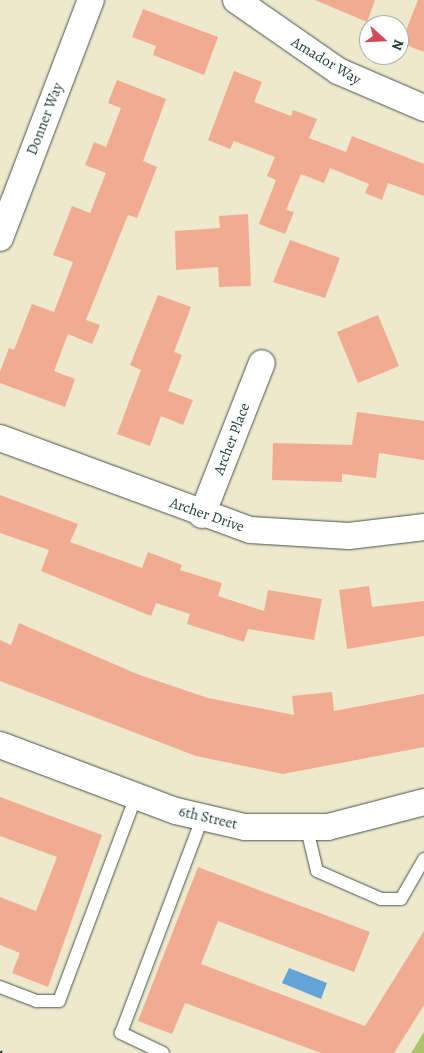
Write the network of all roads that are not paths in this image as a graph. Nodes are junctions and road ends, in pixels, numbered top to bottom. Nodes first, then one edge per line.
1 (90, 0) edge
2 (236, 0) edge
3 (424, 108) edge
4 (0, 238) edge
5 (262, 363) dead end
6 (0, 438) edge
7 (202, 515) junction
8 (424, 527) edge
9 (0, 745) edge
10 (136, 796) junction
11 (424, 802) edge
12 (202, 819) junction
13 (306, 829) junction
14 (424, 859) edge
15 (0, 987) edge
16 (163, 1053) edge

1 - 4 street, Donner Way
2 - 3 street, Amador Way
5 - 7 street, Archer Place
6 - 7 street, Archer Drive
7 - 8 street, Archer Drive
9 - 10 street, 6th Street
10 - 12 street, 6th Street
10 - 15 lane
11 - 13 street, 6th Street
12 - 13 street, 6th Street
12 - 16 lane
13 - 14 lane

